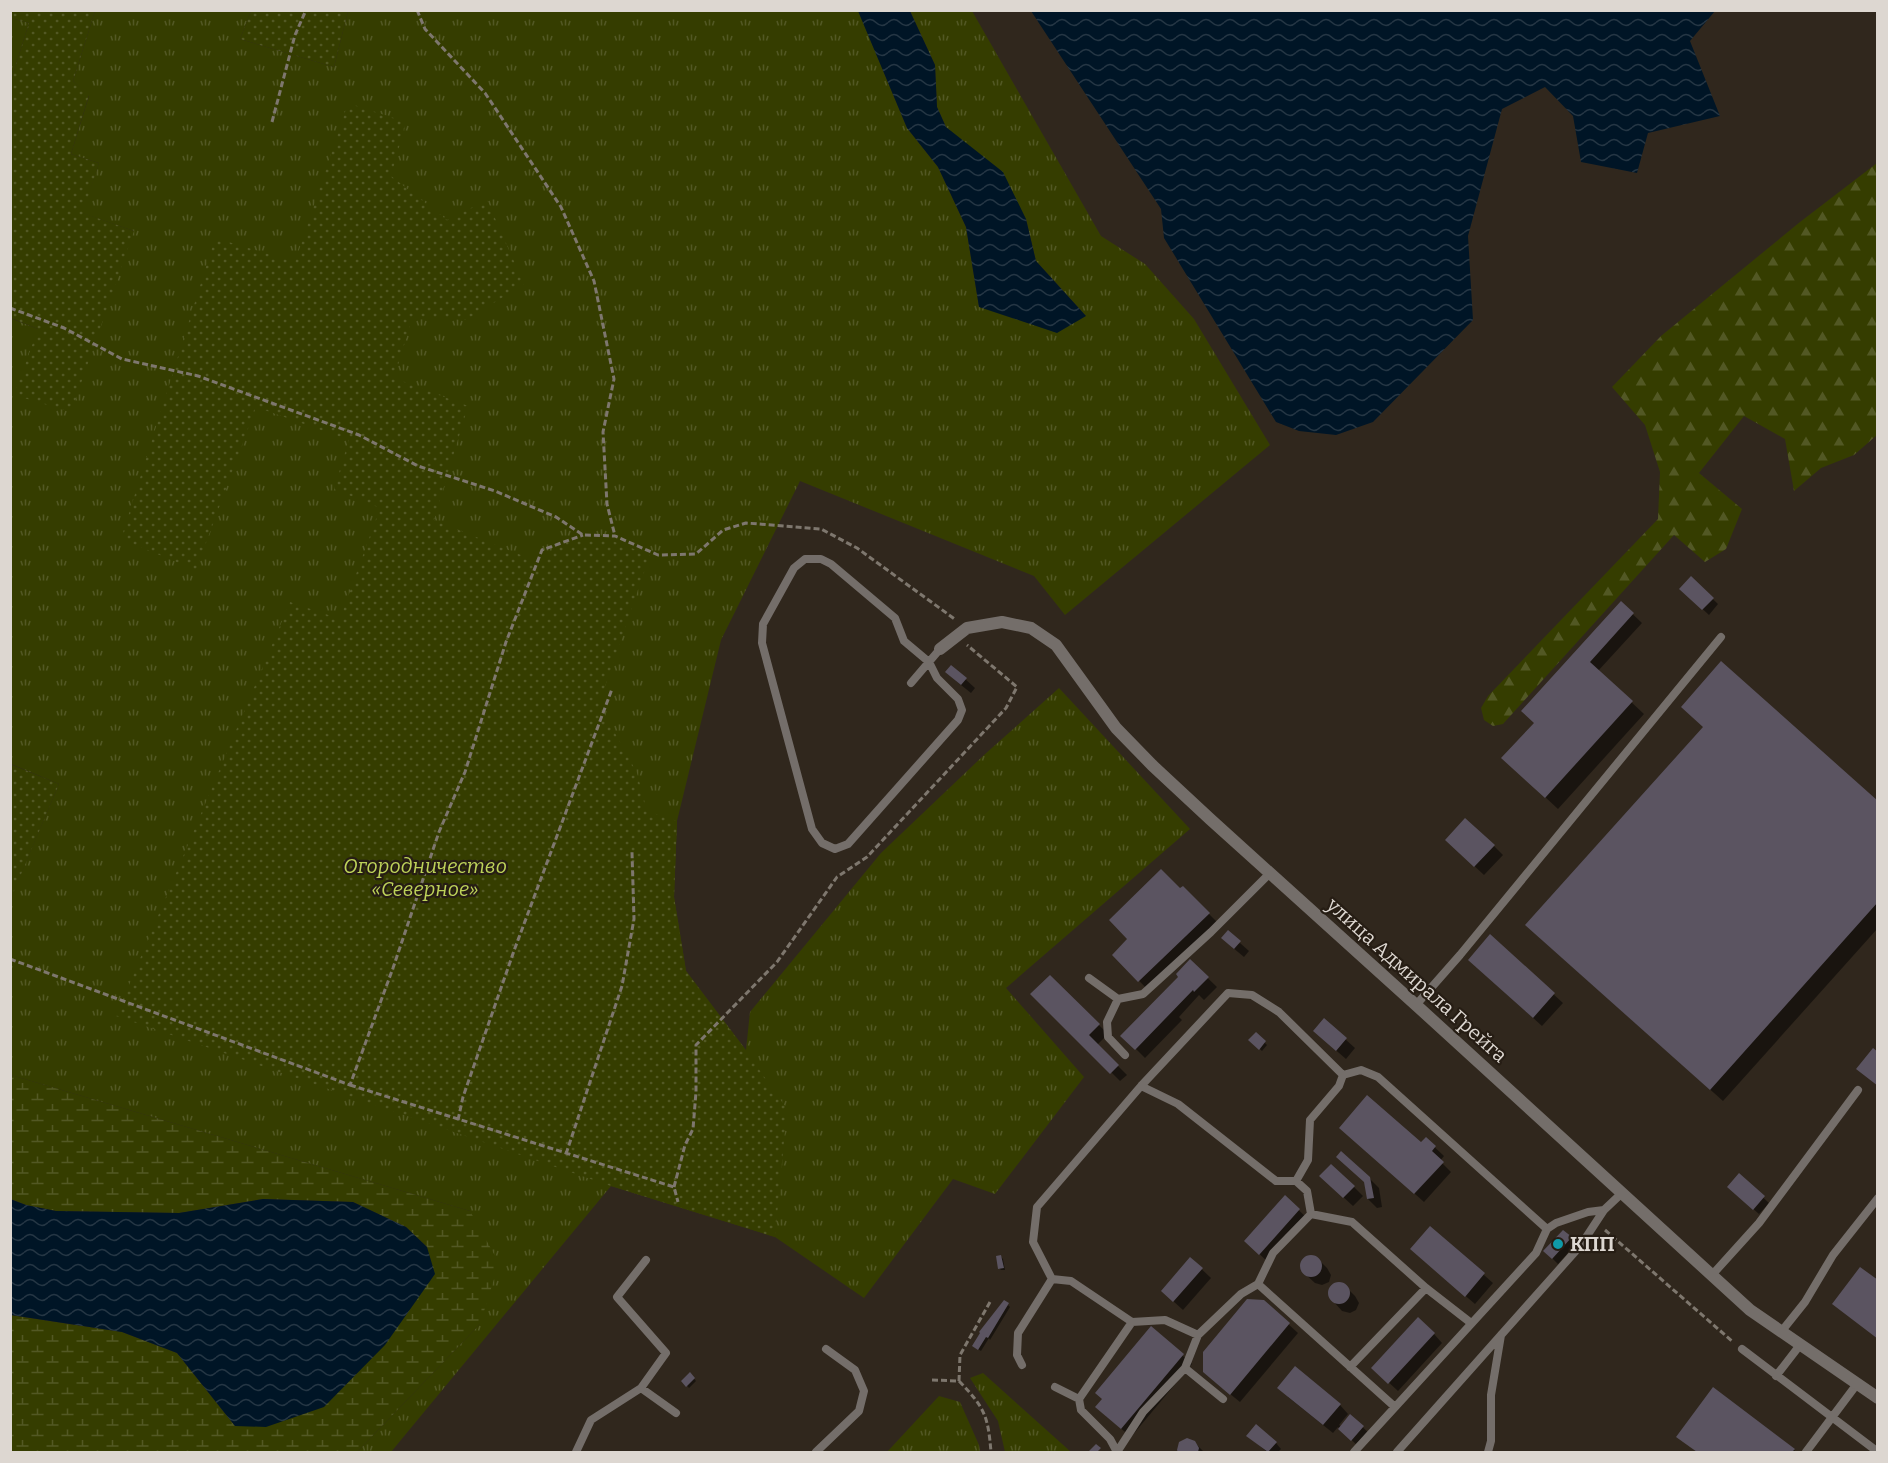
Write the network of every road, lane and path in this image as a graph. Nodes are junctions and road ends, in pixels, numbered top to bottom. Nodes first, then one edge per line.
1 (306, 10) edge
2 (417, 10) edge
3 (272, 122) dead end
4 (10, 308) edge
5 (583, 535) junction
6 (615, 536) junction
7 (968, 628) junction
8 (957, 636) junction
9 (1721, 637) dead end
10 (940, 649) joint
11 (929, 662) junction
12 (911, 683) dead end
13 (612, 689) dead end
14 (632, 852) dead end
15 (1270, 873) junction
16 (10, 959) edge
17 (1089, 978) dead end
18 (1118, 999) junction
19 (1416, 1005) junction
20 (1125, 1055) dead end
21 (1343, 1075) junction
22 (350, 1085) junction
23 (1141, 1086) junction
24 (1858, 1090) dead end
25 (458, 1120) junction
26 (566, 1154) junction
27 (1296, 1180) junction
28 (674, 1187) junction
29 (1622, 1193) junction
30 (1878, 1198) edge
31 (678, 1202) dead end
32 (1604, 1210) junction
33 (1311, 1214) junction
34 (1597, 1222) junction
35 (1547, 1229) junction
36 (646, 1260) dead end
37 (1712, 1275) junction
38 (1052, 1279) junction
39 (1258, 1284) junction
40 (1426, 1288) junction
41 (990, 1302) dead end
42 (1132, 1322) junction
43 (1471, 1323) junction
44 (1781, 1332) junction
45 (1198, 1335) junction
46 (1501, 1335) junction
47 (1800, 1345) junction
48 (826, 1349) dead end
49 (1742, 1349) joint
50 (1022, 1365) dead end
51 (1350, 1367) junction
52 (1185, 1368) junction
53 (1776, 1376) junction
54 (932, 1380) dead end
55 (959, 1381) junction
56 (1857, 1384) junction
57 (1055, 1387) dead end
58 (641, 1388) junction
59 (1878, 1398) edge
60 (1079, 1399) junction
61 (1223, 1399) dead end
62 (1395, 1407) junction
63 (676, 1413) dead end
64 (1832, 1419) junction
65 (576, 1452) edge
66 (816, 1452) edge
67 (991, 1452) edge
68 (1117, 1452) edge
69 (1354, 1452) edge
70 (1397, 1452) edge
71 (1488, 1452) edge
72 (1806, 1452) edge
73 (1878, 1452) edge

1 - 3 path
2 - 6 path
4 - 5 path
5 - 6 path
5 - 22 path
6 - 7 path
7 - 8 street, улица Адмирала Грейга
7 - 15 street, улица Адмирала Грейга
8 - 10 street, улица Адмирала Грейга
8 - 28 path
9 - 19 lane
10 - 11 lane
11 - 11 lane
11 - 12 lane
13 - 25 path
14 - 26 path
15 - 18 lane
15 - 19 street, улица Адмирала Грейга
16 - 22 path
17 - 18 lane
18 - 20 lane
19 - 29 street, улица Адмирала Грейга
21 - 23 lane
21 - 27 lane
21 - 35 lane
22 - 25 path
23 - 27 lane
23 - 38 lane
24 - 37 lane
25 - 26 path
26 - 28 path
27 - 33 lane
28 - 31 path
29 - 32 lane
29 - 37 street, улица Адмирала Грейга
30 - 44 lane
32 - 34 lane
32 - 35 lane
33 - 39 lane
33 - 40 lane
34 - 46 lane
34 - 49 path
35 - 43 lane
36 - 58 lane
37 - 44 street, улица Адмирала Грейга
38 - 42 lane
38 - 50 lane
39 - 45 lane
39 - 51 lane
40 - 43 lane
40 - 51 lane
41 - 55 path
42 - 45 lane
42 - 60 lane
43 - 62 lane
44 - 47 street, улица Адмирала Грейга
45 - 52 lane
46 - 70 lane
46 - 71 lane
47 - 53 lane
47 - 56 street, улица Адмирала Грейга
48 - 66 lane
49 - 53 lane
51 - 62 lane
52 - 61 lane
52 - 68 lane
53 - 64 lane
54 - 55 path
55 - 67 path
56 - 59 street, улица Адмирала Грейга
56 - 64 lane
57 - 60 lane
58 - 63 lane
58 - 65 lane
60 - 68 lane
62 - 69 lane
64 - 72 lane
64 - 73 lane

